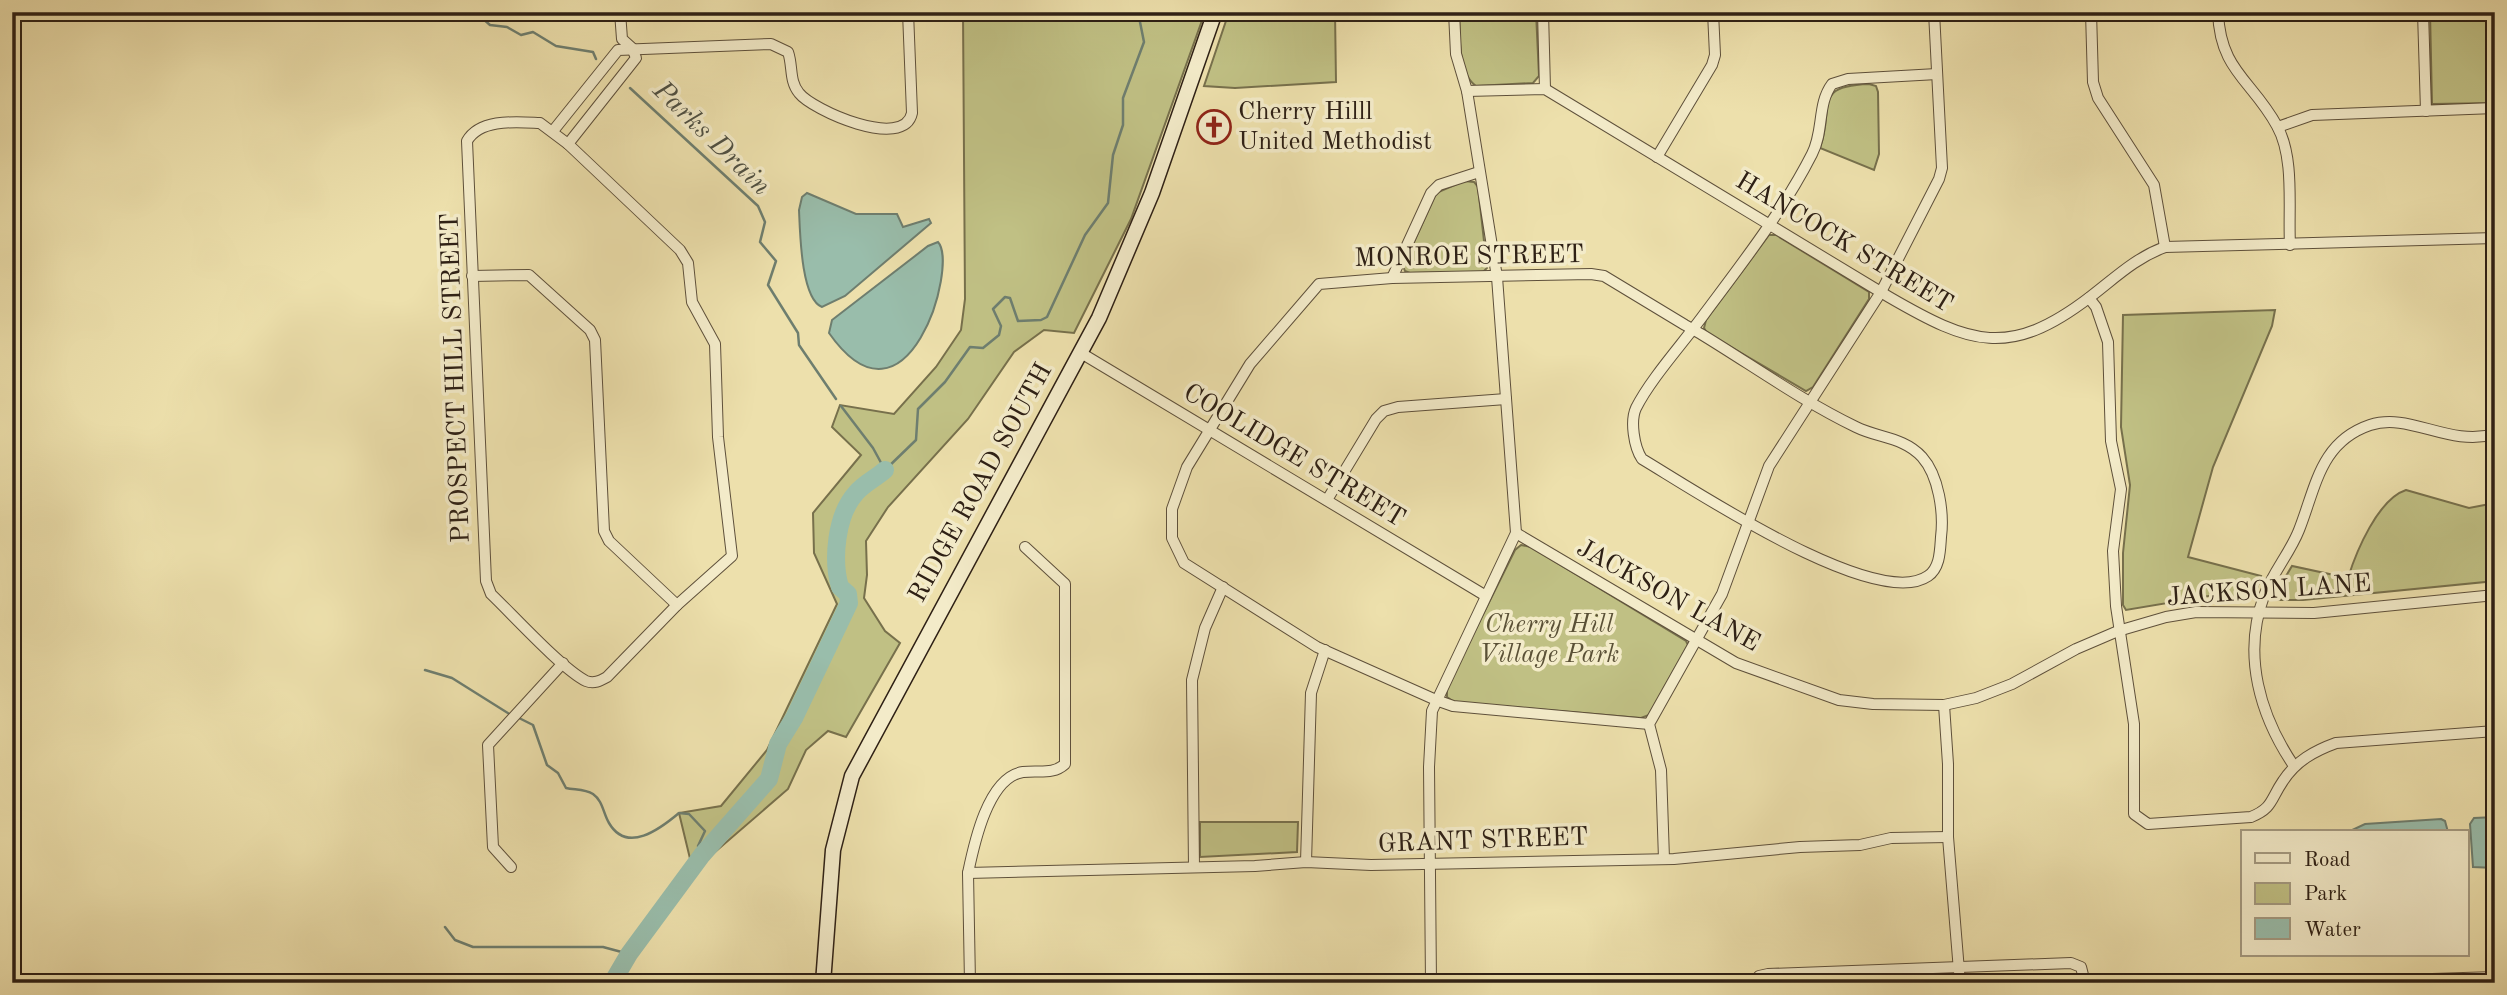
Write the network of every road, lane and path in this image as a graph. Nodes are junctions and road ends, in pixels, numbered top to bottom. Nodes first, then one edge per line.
1 (620, 12) edge
2 (908, 12) edge
3 (1215, 12) edge
4 (1454, 12) edge
5 (1542, 12) edge
6 (1713, 12) edge
7 (1934, 12) edge
8 (2091, 12) edge
9 (2218, 12) edge
10 (2423, 12) edge
11 (632, 48) junction
12 (1937, 74) junction
13 (1545, 89) junction
14 (1468, 91) junction
15 (2495, 108) edge
16 (2426, 111) junction
17 (2278, 127) junction
18 (552, 131) junction
19 (568, 144) junction
20 (1657, 156) junction
21 (1479, 172) junction
22 (1770, 224) junction
23 (2495, 238) edge
24 (2290, 244) junction
25 (2165, 247) junction
26 (472, 276) junction
27 (1497, 277) junction
28 (1392, 278) junction
29 (1881, 292) junction
30 (2089, 298) junction
31 (1693, 330) junction
32 (1081, 352) junction
33 (1506, 399) junction
34 (1810, 400) junction
35 (1209, 430) junction
36 (2495, 434) edge
37 (1327, 500) junction
38 (1749, 522) junction
39 (1516, 533) junction
40 (1025, 547) dead end
41 (1223, 587) junction
42 (2495, 595) edge
43 (1486, 596) junction
44 (677, 605) junction
45 (2259, 612) junction
46 (2119, 631) junction
47 (1698, 642) junction
48 (1325, 650) junction
49 (563, 663) junction
50 (1436, 700) junction
51 (1944, 705) junction
52 (1649, 724) junction
53 (2495, 731) edge
54 (2294, 766) junction
55 (1948, 838) junction
56 (1664, 859) junction
57 (1306, 862) junction
58 (1430, 864) junction
59 (511, 866) dead end
60 (1194, 867) junction
61 (968, 873) junction
62 (1959, 967) junction
63 (1838, 977) edge
64 (2495, 977) edge
65 (1555, 981) edge
66 (823, 983) edge
67 (970, 983) edge
68 (1431, 983) edge
69 (1447, 983) edge
70 (1628, 983) edge
71 (1754, 983) edge
72 (1960, 983) edge
73 (2085, 983) edge
74 (2246, 983) edge
75 (2262, 983) edge
76 (2307, 983) edge

1 - 11 street
2 - 11 street
3 - 32 main road, RIDGE ROAD SOUTH
4 - 14 street
5 - 13 street
6 - 20 street
7 - 12 street
8 - 25 street
9 - 17 street
10 - 16 street
11 - 18 street
11 - 19 street
12 - 22 street
12 - 29 street
13 - 14 street
13 - 20 street, HANCOCK STREET
14 - 21 street
15 - 16 street
16 - 17 street
17 - 24 street
18 - 19 street
18 - 26 street, PROSPECT HILL STREET
19 - 44 street, PROSPECT HILL STREET
20 - 22 street, HANCOCK STREET
21 - 27 street
21 - 28 street
22 - 29 street, HANCOCK STREET
22 - 31 street
23 - 24 street, HANCOCK STREET
24 - 25 street, HANCOCK STREET
25 - 30 street, HANCOCK STREET
26 - 44 street
26 - 49 street, PROSPECT HILL STREET
27 - 28 street, MONROE STREET
27 - 31 street, MONROE STREET
27 - 33 street
28 - 35 street, MONROE STREET
29 - 30 street, HANCOCK STREET
29 - 34 street
30 - 46 street
31 - 34 street, MONROE STREET
31 - 38 street, MONROE STREET
32 - 35 street, COOLIDGE STREET
32 - 66 main road, RIDGE ROAD SOUTH
33 - 37 street
33 - 39 street
34 - 38 street
34 - 38 street, MONROE STREET
35 - 37 street, COOLIDGE STREET
35 - 41 street, MONROE STREET
36 - 45 street
37 - 43 street, COOLIDGE STREET
38 - 47 street
39 - 43 street
39 - 47 street, JACKSON LANE
40 - 61 street
41 - 48 street, MONROE STREET
41 - 60 street
42 - 45 street, JACKSON LANE
43 - 50 street
44 - 49 street, PROSPECT HILL STREET
45 - 46 street, JACKSON LANE
45 - 54 street
46 - 51 street, JACKSON LANE
46 - 54 street
47 - 51 street, JACKSON LANE
47 - 52 street
48 - 50 street, MONROE STREET
48 - 57 street
49 - 59 street
50 - 52 street, MONROE STREET
50 - 58 street
51 - 55 street
52 - 56 street
53 - 54 street
55 - 56 street, GRANT STREET
55 - 62 street
56 - 58 street, GRANT STREET
57 - 58 street, GRANT STREET
57 - 60 street, GRANT STREET
58 - 68 street
60 - 61 street, GRANT STREET
61 - 67 street
62 - 63 street
62 - 72 street
62 - 73 street
63 - 71 street
64 - 76 street
65 - 69 street
65 - 70 street
74 - 75 street

